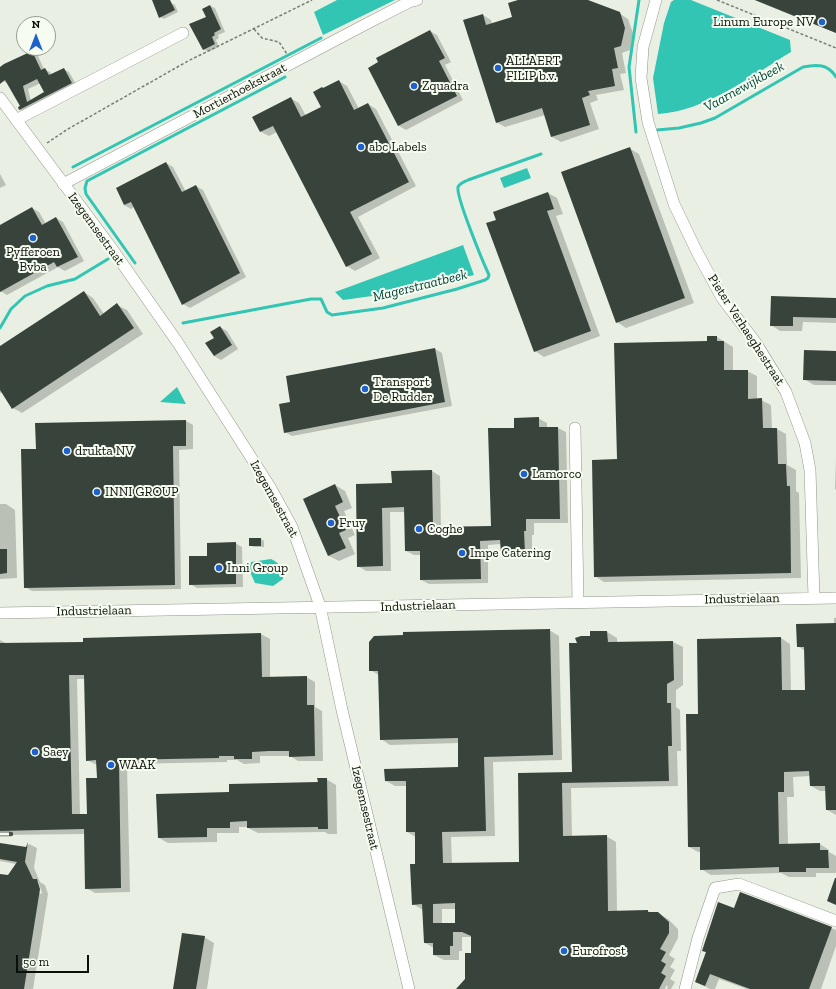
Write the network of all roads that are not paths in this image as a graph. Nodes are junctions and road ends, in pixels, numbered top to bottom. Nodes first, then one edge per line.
1 (417, 0) edge
2 (656, 0) edge
3 (183, 33) dead end
4 (0, 98) edge
5 (16, 120) junction
6 (63, 184) junction
7 (575, 428) dead end
8 (814, 598) junction
9 (836, 598) edge
10 (578, 602) junction
11 (320, 606) junction
12 (0, 613) edge
13 (836, 922) edge
14 (409, 989) edge
15 (685, 989) edge

1 - 6 street, Mortierhoekstraat
2 - 8 street, Pieter Verhaeghestraat
3 - 5 street
4 - 5 street, Izegemsestraat
5 - 6 street, Izegemsestraat
6 - 11 street, Izegemsestraat
7 - 10 street
8 - 9 street, Industrielaan
8 - 10 street, Industrielaan
10 - 11 street, Industrielaan
11 - 12 street, Industrielaan
11 - 14 street, Izegemsestraat
13 - 15 street

